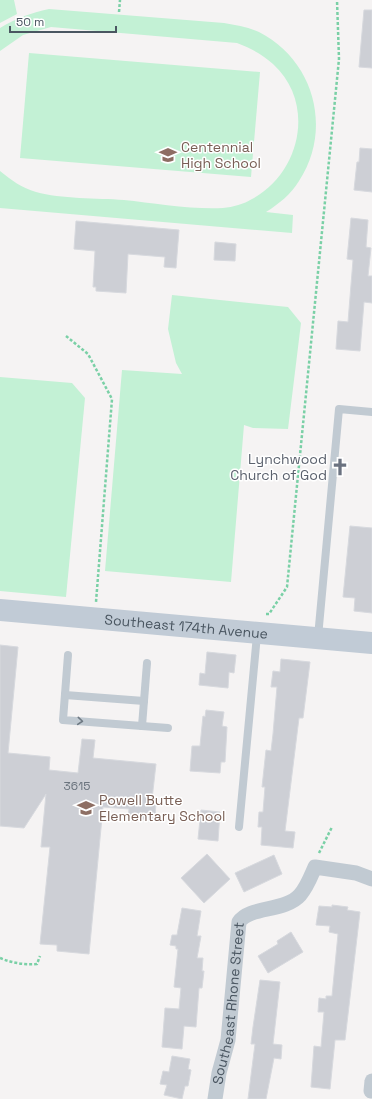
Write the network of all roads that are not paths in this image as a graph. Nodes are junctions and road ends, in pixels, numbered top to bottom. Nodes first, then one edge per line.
1 (372, 412) edge
2 (0, 610) edge
3 (259, 623) junction
4 (318, 638) junction
5 (372, 643) edge
6 (68, 656) dead end
7 (147, 663) dead end
8 (65, 695) junction
9 (144, 702) junction
10 (142, 726) junction
11 (168, 728) dead end
12 (239, 827) dead end
13 (372, 879) edge
14 (215, 1099) edge

1 - 4 lane
2 - 3 street, Southeast 174th Avenue
3 - 4 street, Southeast 174th Avenue
3 - 12 lane
4 - 5 street, Southeast 174th Avenue
6 - 8 lane
7 - 9 lane
8 - 9 lane
8 -> 10 lane
9 - 10 lane
10 - 11 lane
13 - 14 street, Southeast Rhone Street

